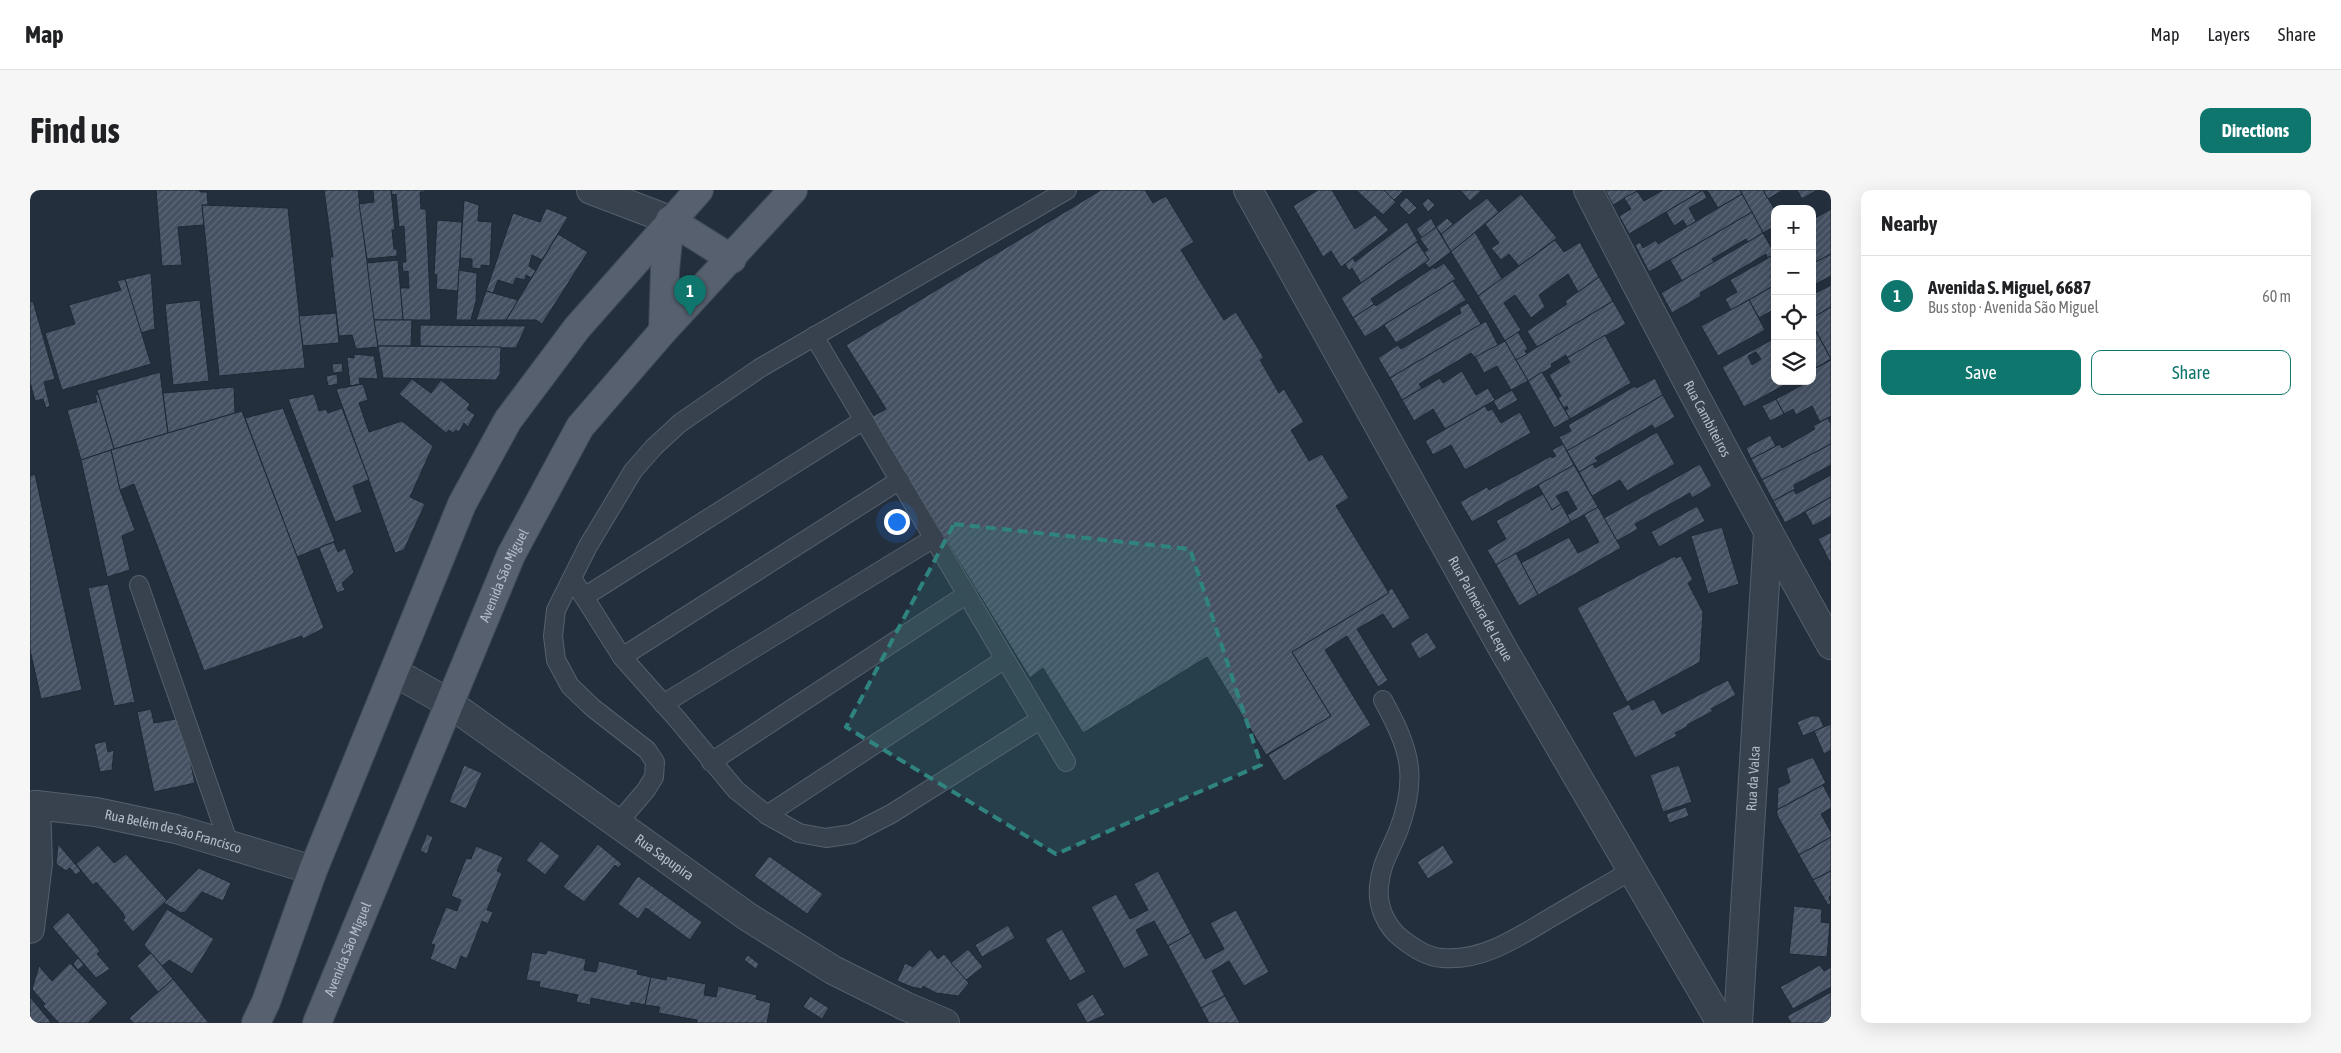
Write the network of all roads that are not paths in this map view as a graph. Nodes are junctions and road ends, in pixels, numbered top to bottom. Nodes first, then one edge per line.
1 (591, 190) edge
2 (699, 190) edge
3 (793, 190) edge
4 (1067, 190) edge
5 (1588, 190) edge
6 (1251, 191) edge
7 (670, 220) junction
8 (732, 259) junction
9 (663, 331) junction
10 (814, 336) junction
11 (864, 420) junction
12 (900, 480) junction
13 (1768, 534) junction
14 (934, 538) junction
15 (572, 578) junction
16 (139, 585) dead end
17 (966, 594) junction
18 (584, 597) junction
19 (1831, 645) edge
20 (622, 657) junction
21 (1005, 659) junction
22 (394, 672) junction
23 (1384, 700) dead end
24 (449, 703) junction
25 (663, 704) junction
26 (1041, 719) junction
27 (711, 762) junction
28 (1066, 762) dead end
29 (33, 805) edge
30 (767, 815) junction
31 (617, 824) junction
32 (229, 844) junction
33 (313, 870) junction
34 (1632, 870) junction
35 (30, 929) edge
36 (256, 1023) edge
37 (318, 1023) edge
38 (945, 1023) edge
39 (1721, 1023) edge
40 (1738, 1023) edge

1 - 7 street
2 - 7 main road
3 - 8 main road, Avenida São Miguel
4 - 10 lane
5 - 13 street, Rua Cambiteiros
6 - 34 street, Rua Palmeira de Leque
7 - 8 main road
7 - 9 main road
7 - 22 main road
8 - 9 main road, Avenida São Miguel
9 - 24 main road, Avenida São Miguel
10 - 11 lane
10 - 15 lane
11 - 12 lane
11 - 18 lane
12 - 14 lane
12 - 20 lane
13 - 19 street, Rua Cambiteiros
13 - 40 street, Rua da Valsa
14 - 17 lane
14 - 25 lane
15 - 18 lane
15 - 31 lane
16 - 32 lane
17 - 21 lane
17 - 27 lane
18 - 20 lane
20 - 25 lane
21 - 26 lane
21 - 30 lane
22 - 24 street, Rua Sapupira
22 - 33 main road
23 - 34 lane
24 - 31 street, Rua Sapupira
24 - 37 main road, Avenida São Miguel
25 - 27 lane
26 - 28 lane
26 - 30 lane
27 - 30 lane
29 - 32 street, Rua Belém de São Francisco
29 - 35 street
31 - 38 street, Rua Sapupira
32 - 33 street, Rua Belém de São Francisco
33 - 36 main road
34 - 39 street, Rua Palmeira de Leque

